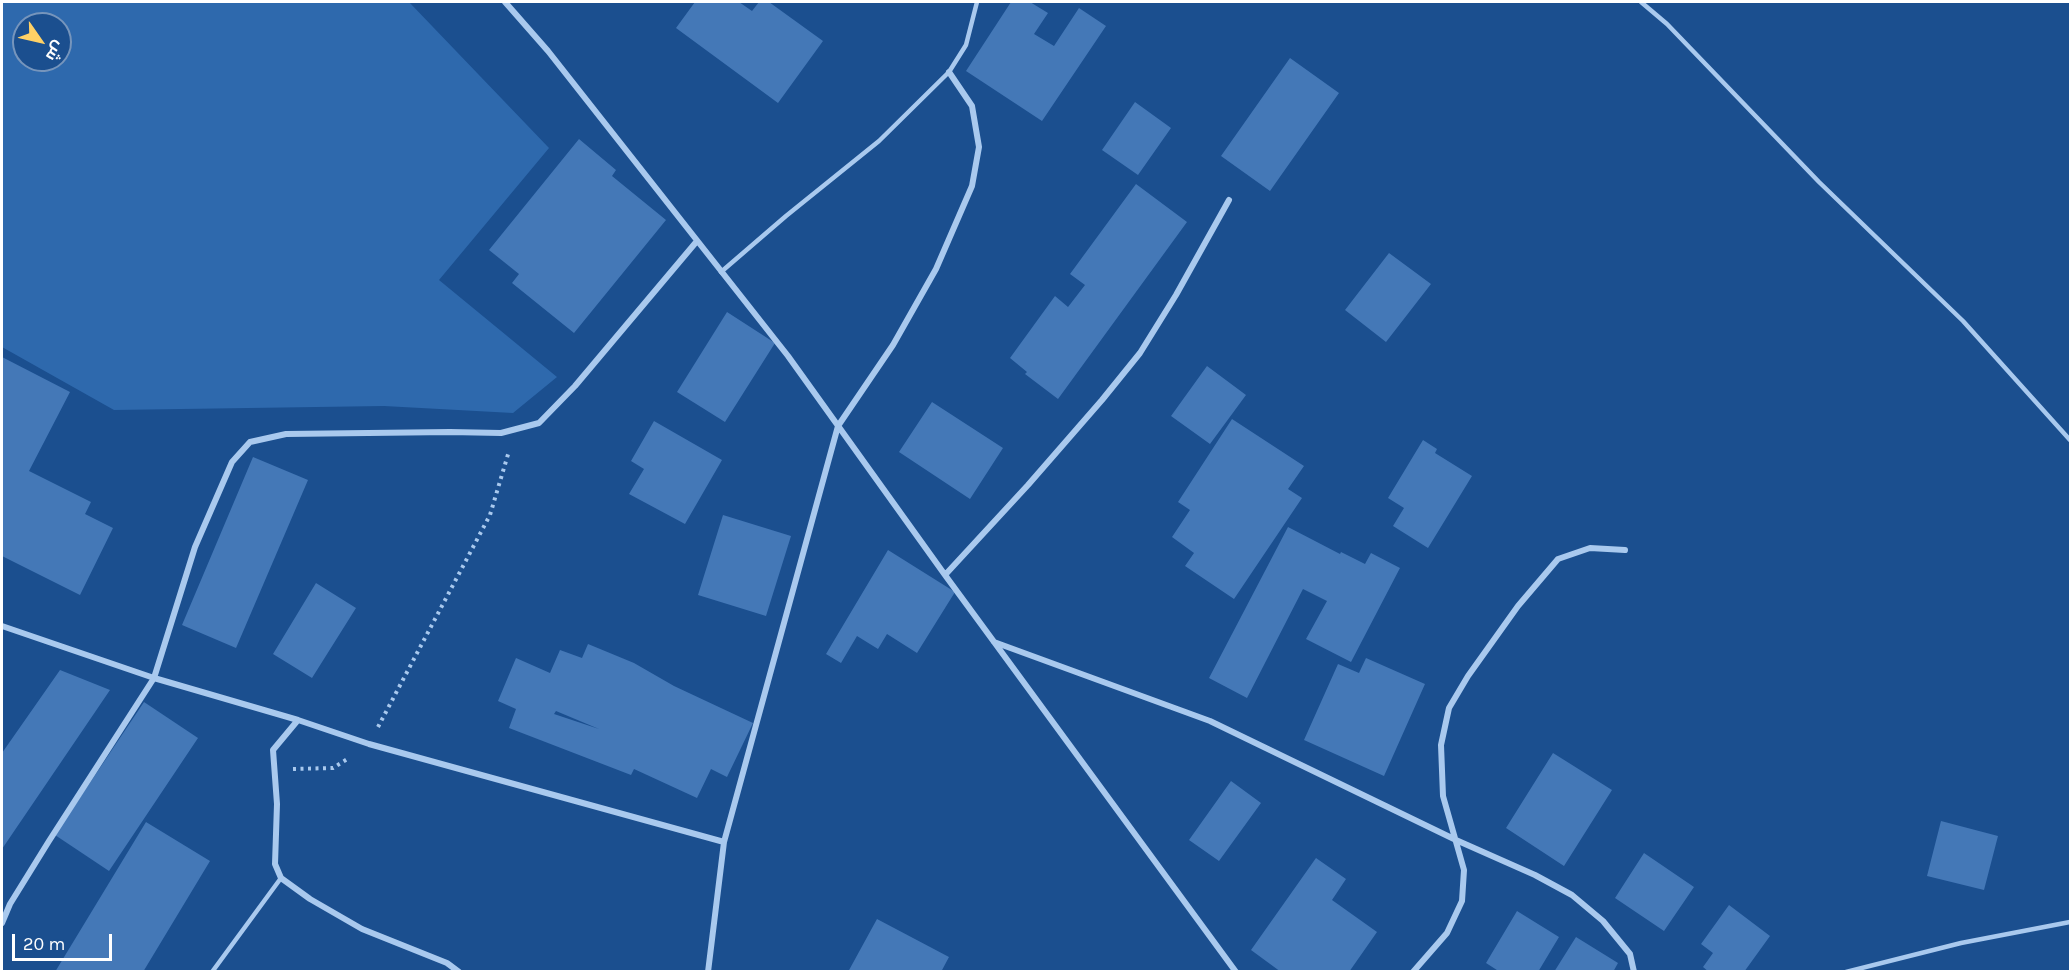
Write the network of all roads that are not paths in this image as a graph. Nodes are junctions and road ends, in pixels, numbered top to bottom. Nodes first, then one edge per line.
1 (505, 2) edge
2 (977, 2) edge
3 (1641, 2) edge
4 (949, 72) junction
5 (1230, 200) dead end
6 (697, 241) junction
7 (721, 272) junction
8 (838, 426) junction
9 (2070, 440) edge
10 (1625, 550) dead end
11 (945, 575) junction
12 (2, 626) edge
13 (994, 642) junction
14 (154, 678) junction
15 (298, 720) junction
16 (1456, 840) junction
17 (724, 842) junction
18 (281, 878) junction
19 (2070, 922) edge
20 (2, 923) edge
21 (212, 972) edge
22 (459, 972) edge
23 (708, 972) edge
24 (1236, 972) edge
25 (1413, 972) edge
26 (1634, 972) edge
27 (1846, 972) edge

1 - 6 street
2 - 4 lane
3 - 9 lane
4 - 7 lane
4 - 8 street
5 - 11 street
6 - 7 street
6 - 14 street
7 - 8 street
8 - 11 street
8 - 17 street
10 - 16 street
11 - 13 street
12 - 14 street
13 - 16 street
13 - 24 street
14 - 15 street
14 - 20 street
15 - 17 street
15 - 18 street
16 - 25 street
16 - 26 street
17 - 23 street
18 - 21 lane
18 - 22 street
19 - 27 lane

